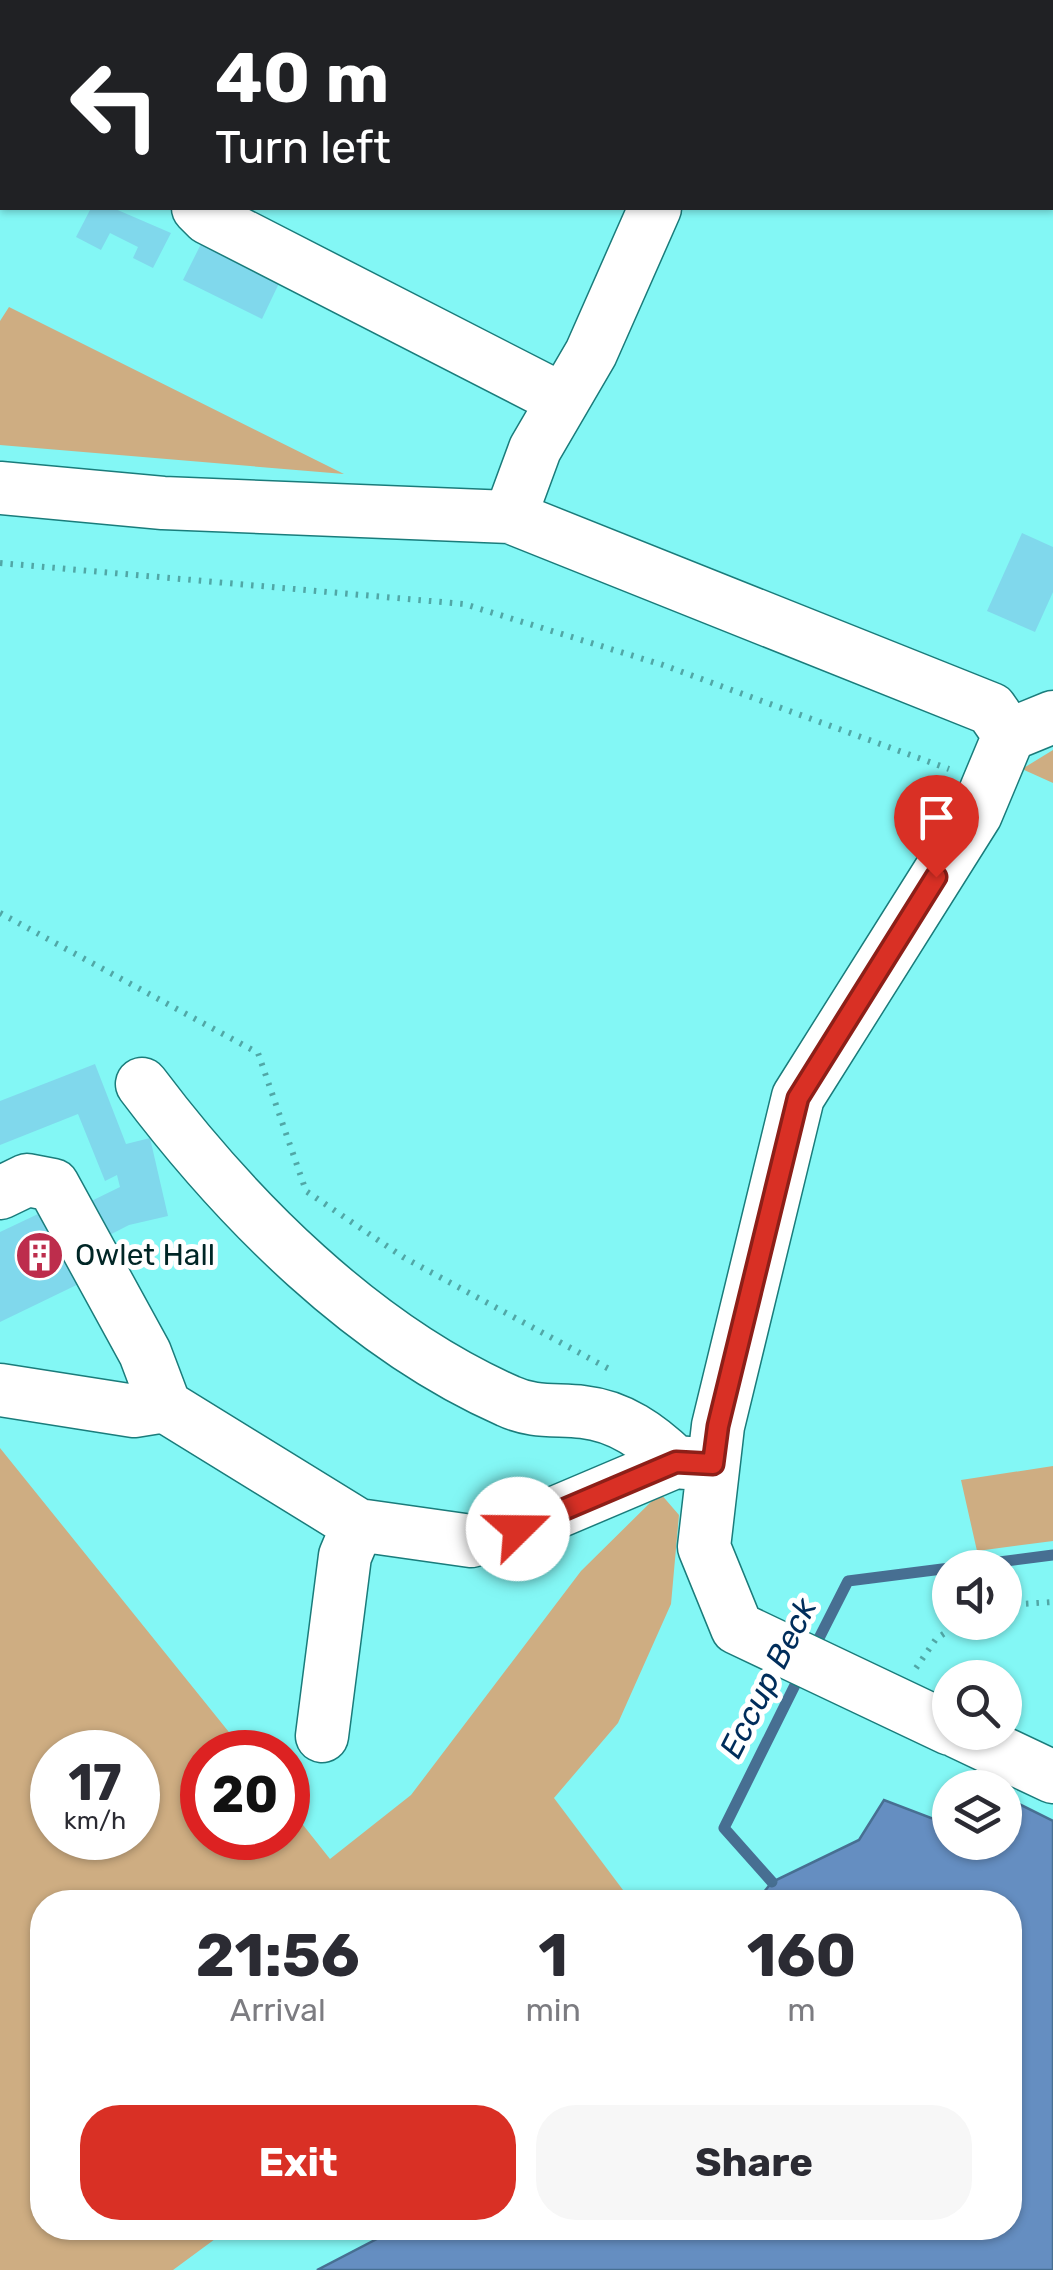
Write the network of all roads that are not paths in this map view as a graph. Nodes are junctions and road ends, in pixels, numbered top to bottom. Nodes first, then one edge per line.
1 (200, 210) edge
2 (654, 210) edge
3 (563, 400) junction
4 (0, 488) edge
5 (510, 517) junction
6 (1031, 726) edge
7 (142, 1084) dead end
8 (0, 1193) edge
9 (0, 1390) edge
10 (165, 1406) junction
11 (694, 1463) junction
12 (358, 1525) junction
13 (932, 1721) edge
14 (322, 1736) dead end
15 (996, 1750) edge
16 (1053, 1777) edge

1 - 3 lane
2 - 3 lane
3 - 5 lane
4 - 5 lane
5 - 6 lane
6 - 11 lane
7 - 11 lane
8 - 10 lane
9 - 10 lane
10 - 12 lane
11 - 12 lane
11 - 13 lane
12 - 14 lane
15 - 16 lane

